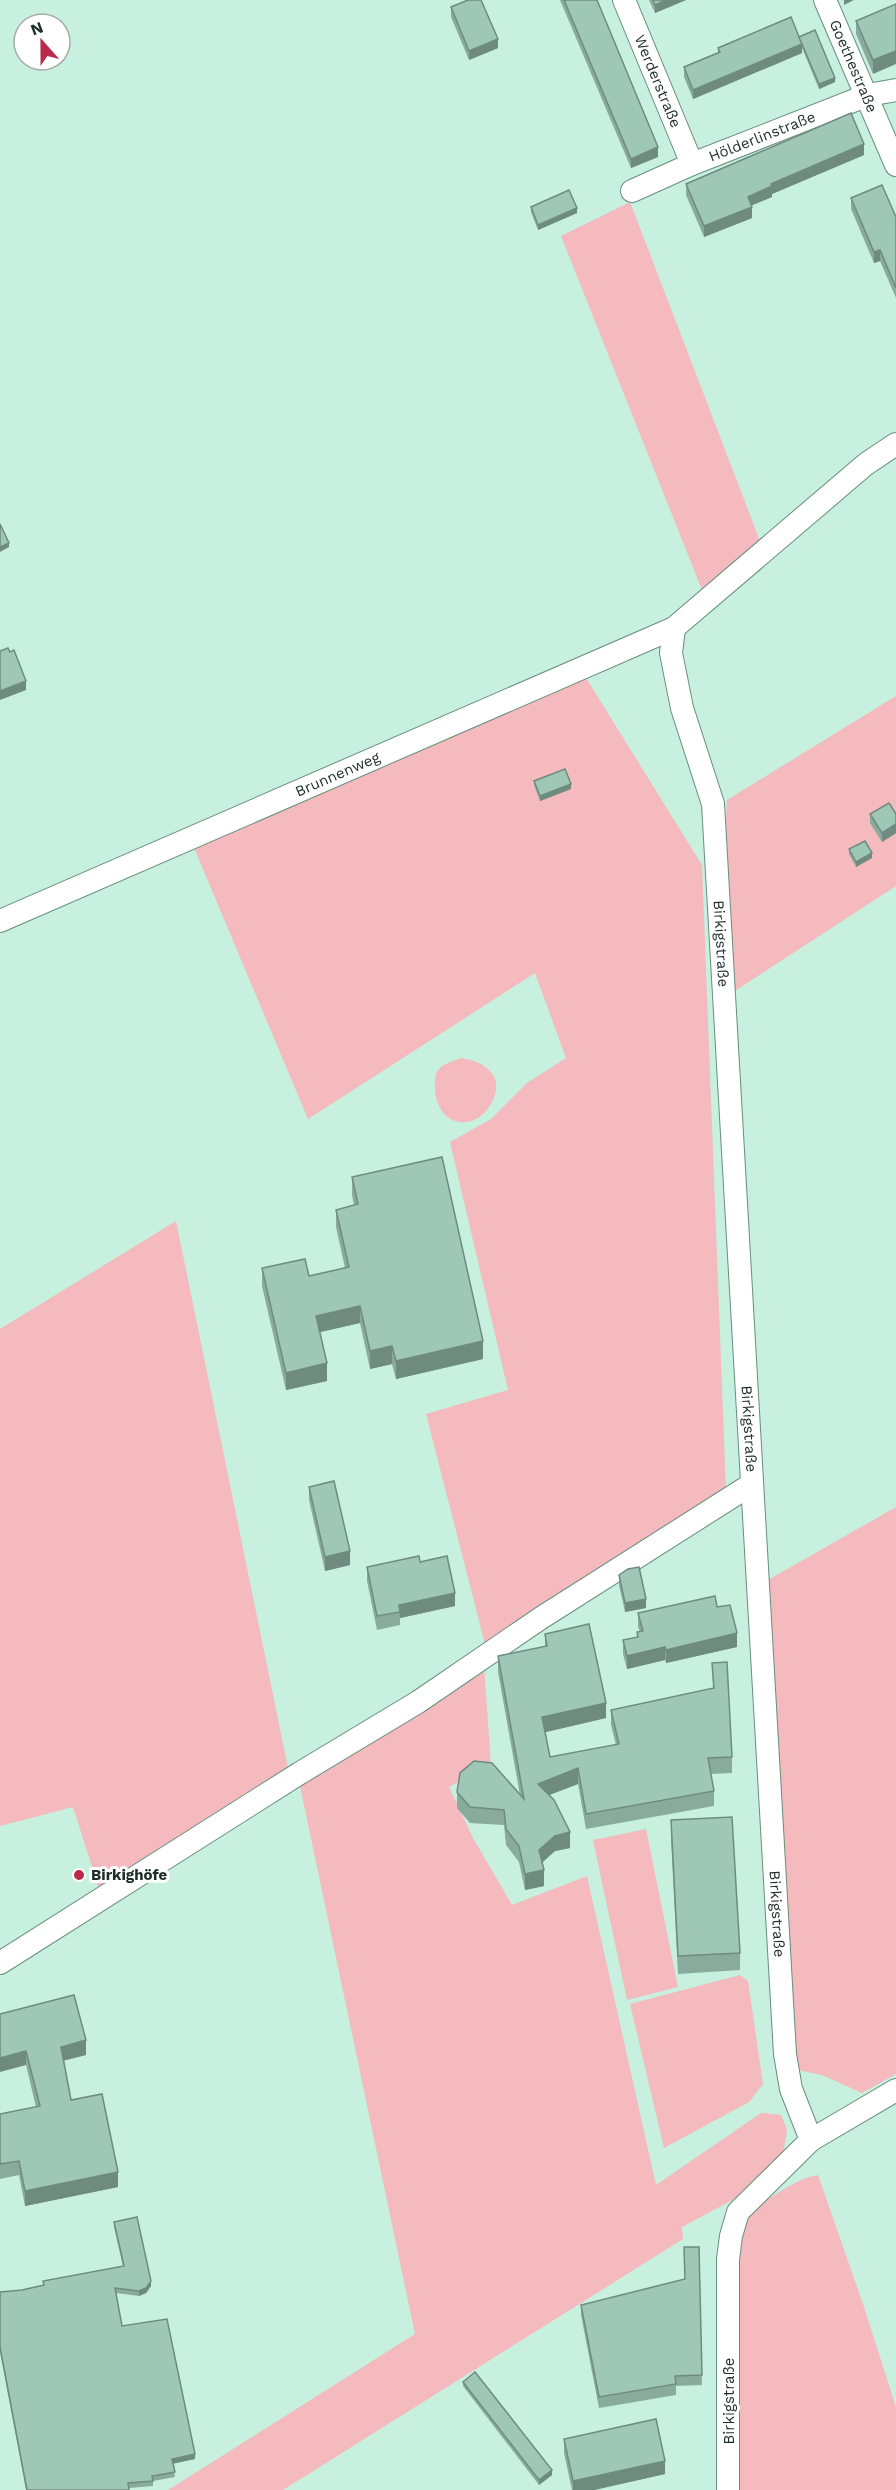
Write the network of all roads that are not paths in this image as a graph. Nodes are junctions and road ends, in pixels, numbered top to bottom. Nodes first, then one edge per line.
1 (624, 0) edge
2 (825, 0) edge
3 (896, 90) edge
4 (868, 95) junction
5 (692, 164) junction
6 (896, 165) edge
7 (632, 191) dead end
8 (896, 444) edge
9 (674, 628) junction
10 (0, 921) edge
11 (752, 1484) junction
12 (0, 1963) edge
13 (896, 2090) edge
14 (811, 2140) junction
15 (728, 2490) edge

1 - 5 street, Werderstraße
2 - 4 street, Goethestraße
3 - 4 street, Hölderlinstraße
4 - 5 street, Hölderlinstraße
4 - 6 street, Goethestraße
5 - 7 street, Hölderlinstraße
8 - 9 street
9 - 10 street, Brunnenweg
9 - 11 street, Birkigstraße
11 - 12 street
11 - 14 street, Birkigstraße
13 - 14 street
14 - 15 street, Birkigstraße

